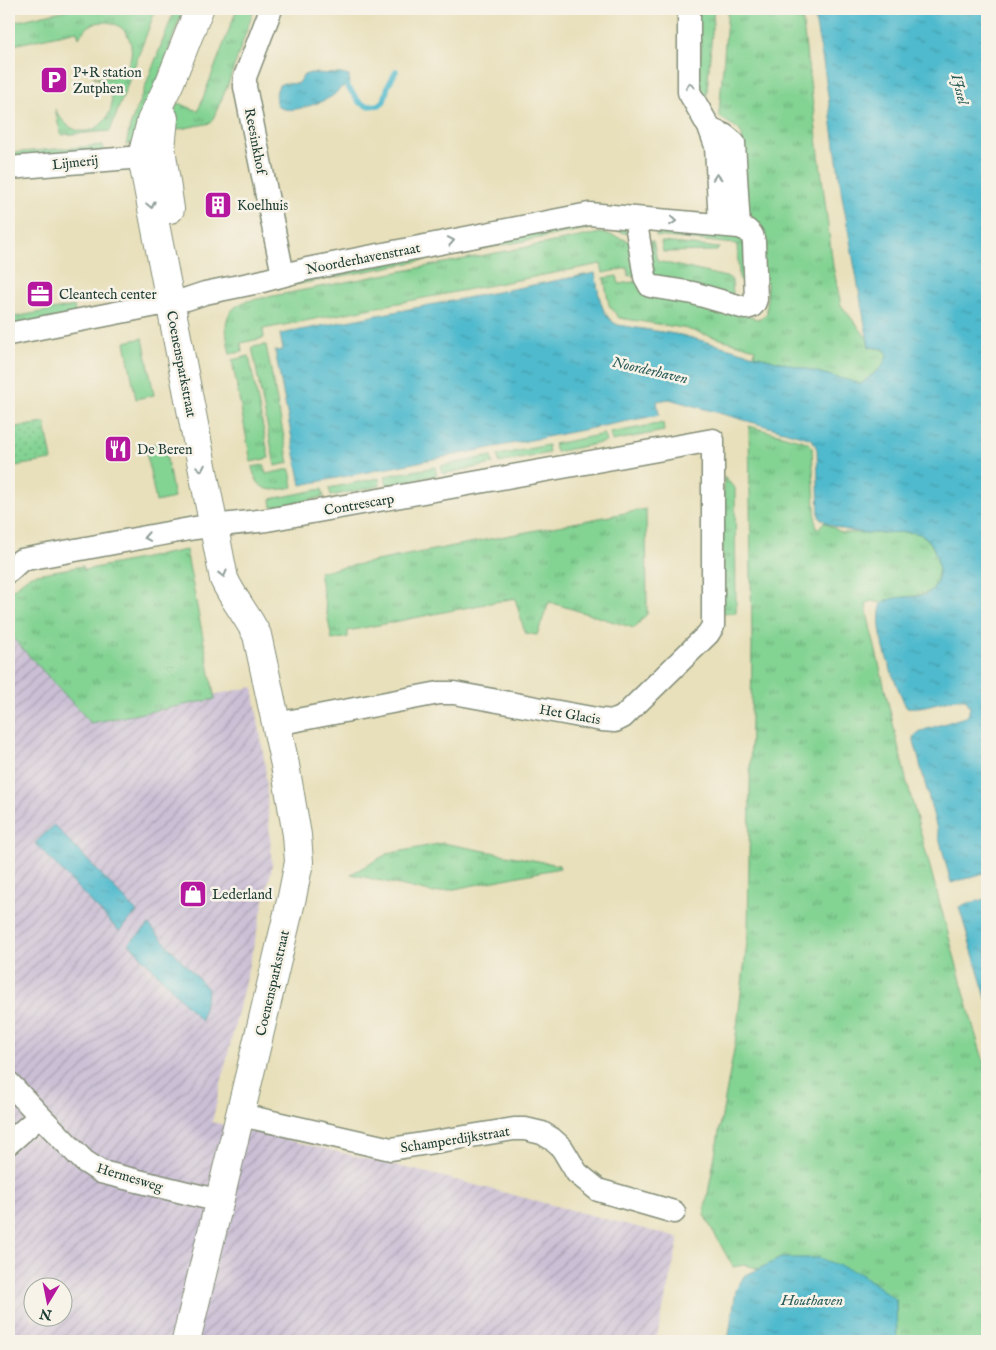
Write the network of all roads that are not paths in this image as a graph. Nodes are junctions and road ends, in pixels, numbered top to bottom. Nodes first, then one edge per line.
1 (199, 9) edge
2 (271, 9) edge
3 (689, 9) edge
4 (170, 82) junction
5 (131, 158) junction
6 (9, 168) edge
7 (165, 185) junction
8 (635, 218) junction
9 (730, 226) junction
10 (283, 276) junction
11 (179, 300) junction
12 (9, 334) edge
13 (713, 440) joint
14 (213, 526) junction
15 (9, 571) edge
16 (286, 722) junction
17 (9, 1083) edge
18 (241, 1115) junction
19 (40, 1116) junction
20 (9, 1144) edge
21 (220, 1201) junction
22 (674, 1212) dead end
23 (186, 1341) edge

1 - 4 street
2 - 10 street, Reesinkhof
9 -> 3 street
4 - 5 street, Coenensparkstraat
4 - 7 street, Coenensparkstraat
5 - 6 street, Lijmerij
5 - 7 street, Coenensparkstraat
5 -> 11 street, Coenensparkstraat
7 - 11 street, Coenensparkstraat
8 -> 9 street, Noorderhavenstraat
8 - 9 street
10 -> 8 street, Noorderhavenstraat
10 - 11 street, Noorderhavenstraat
11 - 12 street, Noorderhavenstraat
11 - 14 street, Coenensparkstraat
13 - 14 street, Contrescarp
13 - 16 street, Het Glacis
14 -> 15 street, Contrescarp
14 - 16 street, Coenensparkstraat
16 - 18 street, Coenensparkstraat
17 - 19 street, Hermesweg
18 - 21 street, Coenensparkstraat
18 - 22 street, Schamperdijkstraat
19 - 20 street
19 - 21 street, Hermesweg
21 - 23 street, Coenensparkstraat

